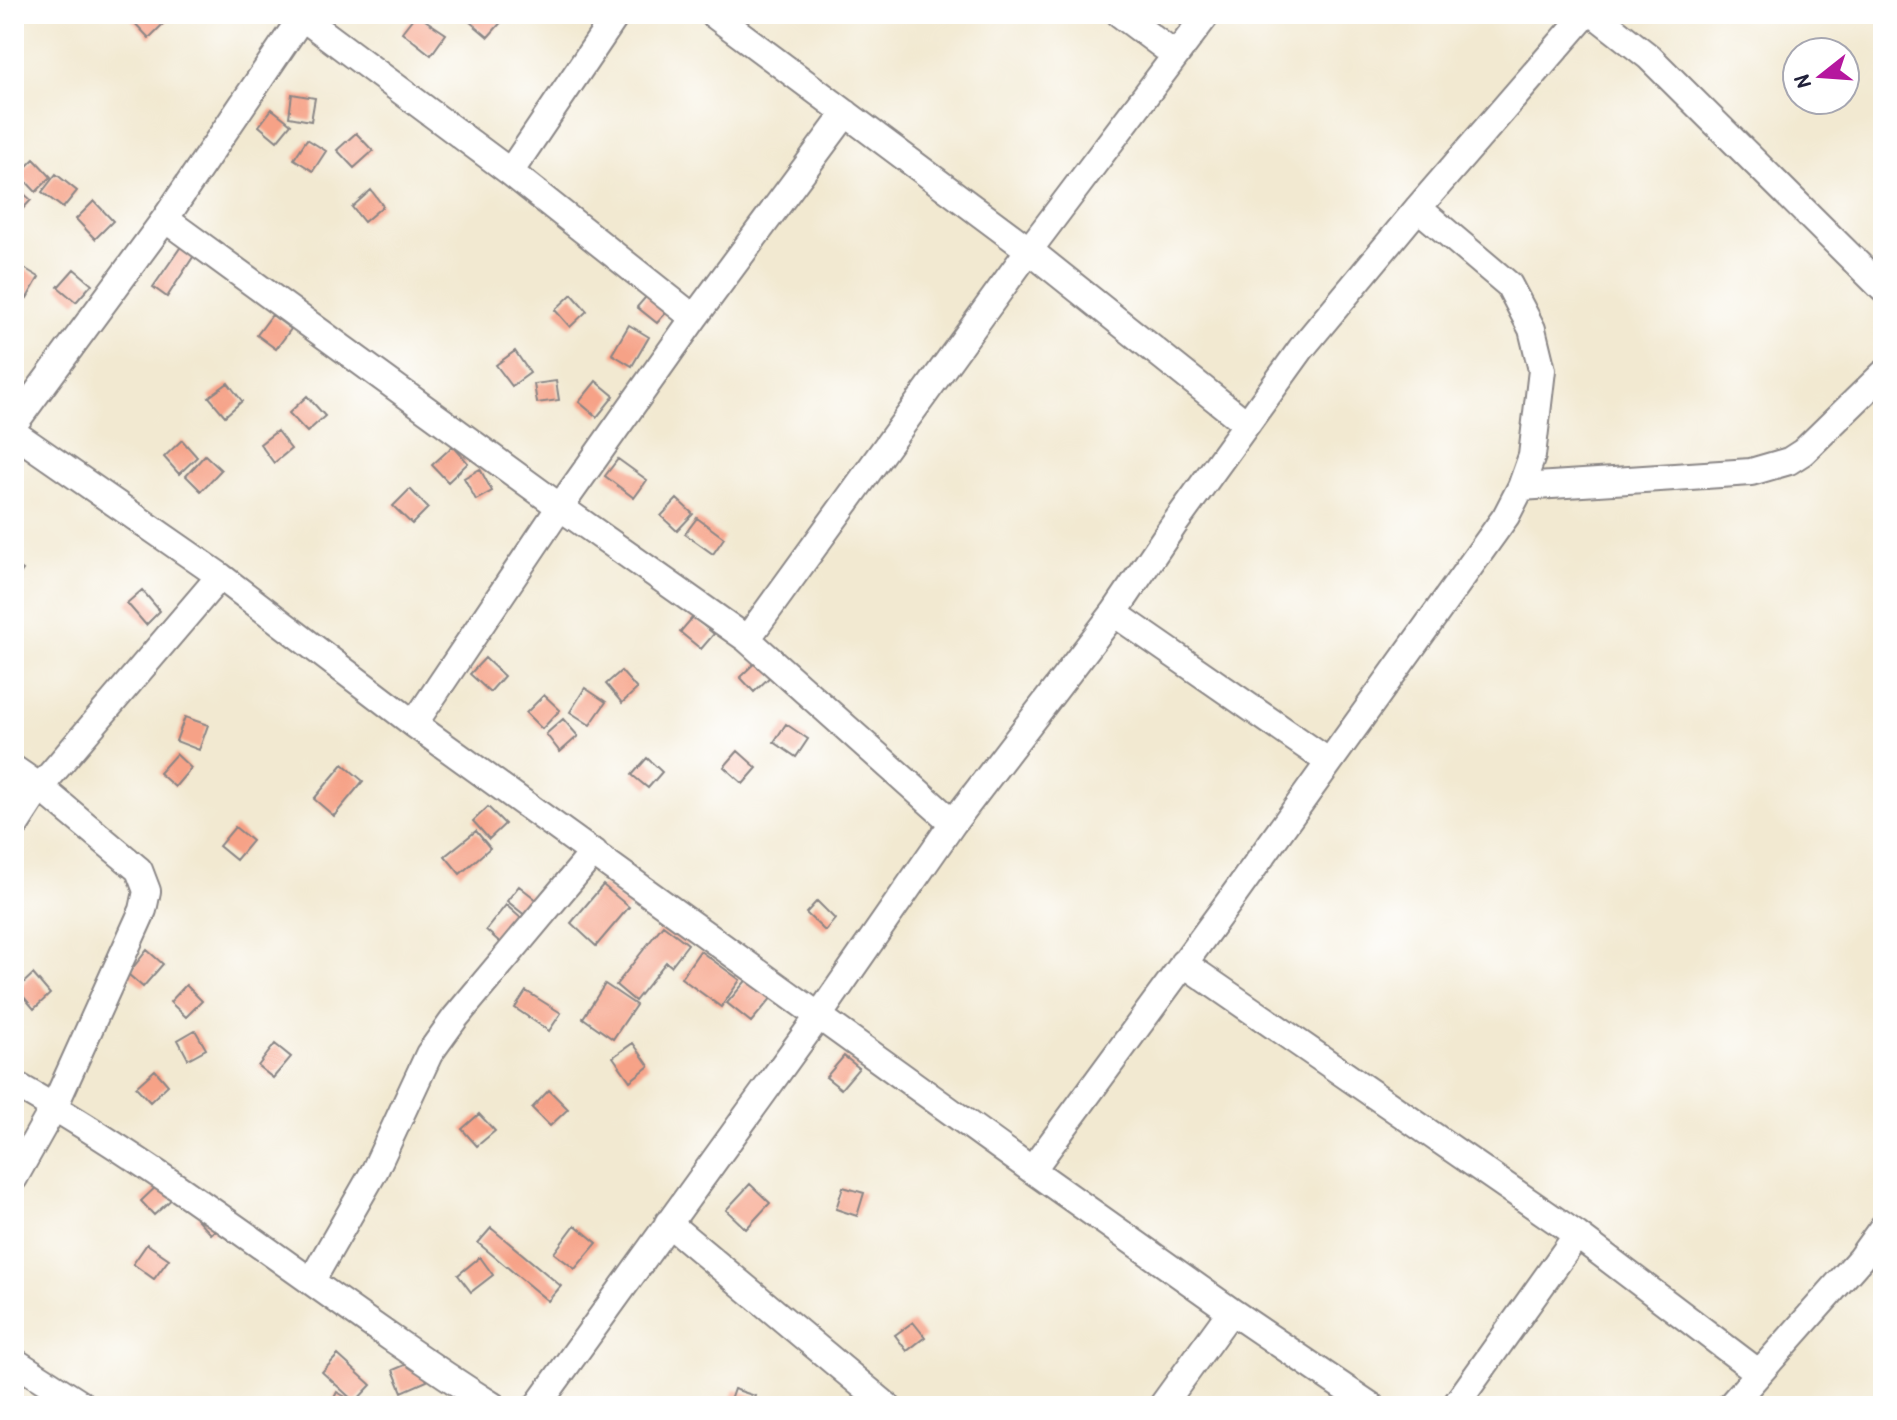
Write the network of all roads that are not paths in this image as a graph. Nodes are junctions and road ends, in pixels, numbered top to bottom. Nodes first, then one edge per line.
1 (617, 14) edge
2 (713, 14) edge
3 (1120, 14) edge
4 (1207, 14) edge
5 (1586, 14) edge
6 (1594, 14) edge
7 (302, 15) edge
8 (1175, 55) junction
9 (846, 113) junction
10 (510, 172) junction
11 (1418, 208) junction
12 (165, 219) junction
13 (1029, 250) junction
14 (1883, 289) edge
15 (694, 318) junction
16 (1883, 374) edge
17 (14, 424) edge
18 (1247, 424) junction
19 (14, 433) edge
20 (1521, 487) junction
21 (560, 507) junction
22 (220, 576) junction
23 (1114, 613) junction
24 (747, 639) junction
25 (414, 724) junction
26 (1329, 762) junction
27 (14, 769) edge
28 (40, 787) junction
29 (953, 823) junction
30 (14, 827) edge
31 (594, 852) junction
32 (1183, 963) junction
33 (818, 1017) junction
34 (14, 1084) edge
35 (54, 1107) junction
36 (1032, 1170) junction
37 (14, 1178) edge
38 (668, 1223) junction
39 (1883, 1227) edge
40 (1577, 1235) junction
41 (312, 1280) junction
42 (1231, 1311) junction
43 (14, 1361) edge
44 (1759, 1373) junction
45 (874, 1402) edge
46 (84, 1406) edge
47 (493, 1406) edge
48 (537, 1406) edge
49 (1162, 1406) edge
50 (1371, 1406) edge
51 (1455, 1406) edge
52 (1730, 1406) edge

1 - 10 street
2 - 9 street
3 - 8 street
4 - 8 street
5 - 11 street
6 - 14 street
7 - 10 street
7 - 12 street
8 - 13 street
9 - 13 street
9 - 15 street
10 - 15 street
11 - 18 street
11 - 20 street
12 - 17 street
12 - 21 street
13 - 18 street
13 - 24 street
15 - 21 street
16 - 20 street
18 - 23 street
19 - 22 street
20 - 26 street
21 - 24 street
21 - 25 street
22 - 25 street
22 - 28 street
23 - 26 street
23 - 29 street
24 - 29 street
25 - 31 street
26 - 32 street
27 - 28 street
28 - 30 street
28 - 35 street
29 - 33 street
31 - 33 street
31 - 41 street
32 - 36 street
32 - 40 street
33 - 36 street
33 - 38 street
34 - 35 street
35 - 37 street
35 - 41 street
36 - 42 street
38 - 45 street
38 - 48 street
39 - 44 street
40 - 44 street
40 - 51 street
41 - 47 street
42 - 49 street
42 - 50 street
43 - 46 street
44 - 52 street

